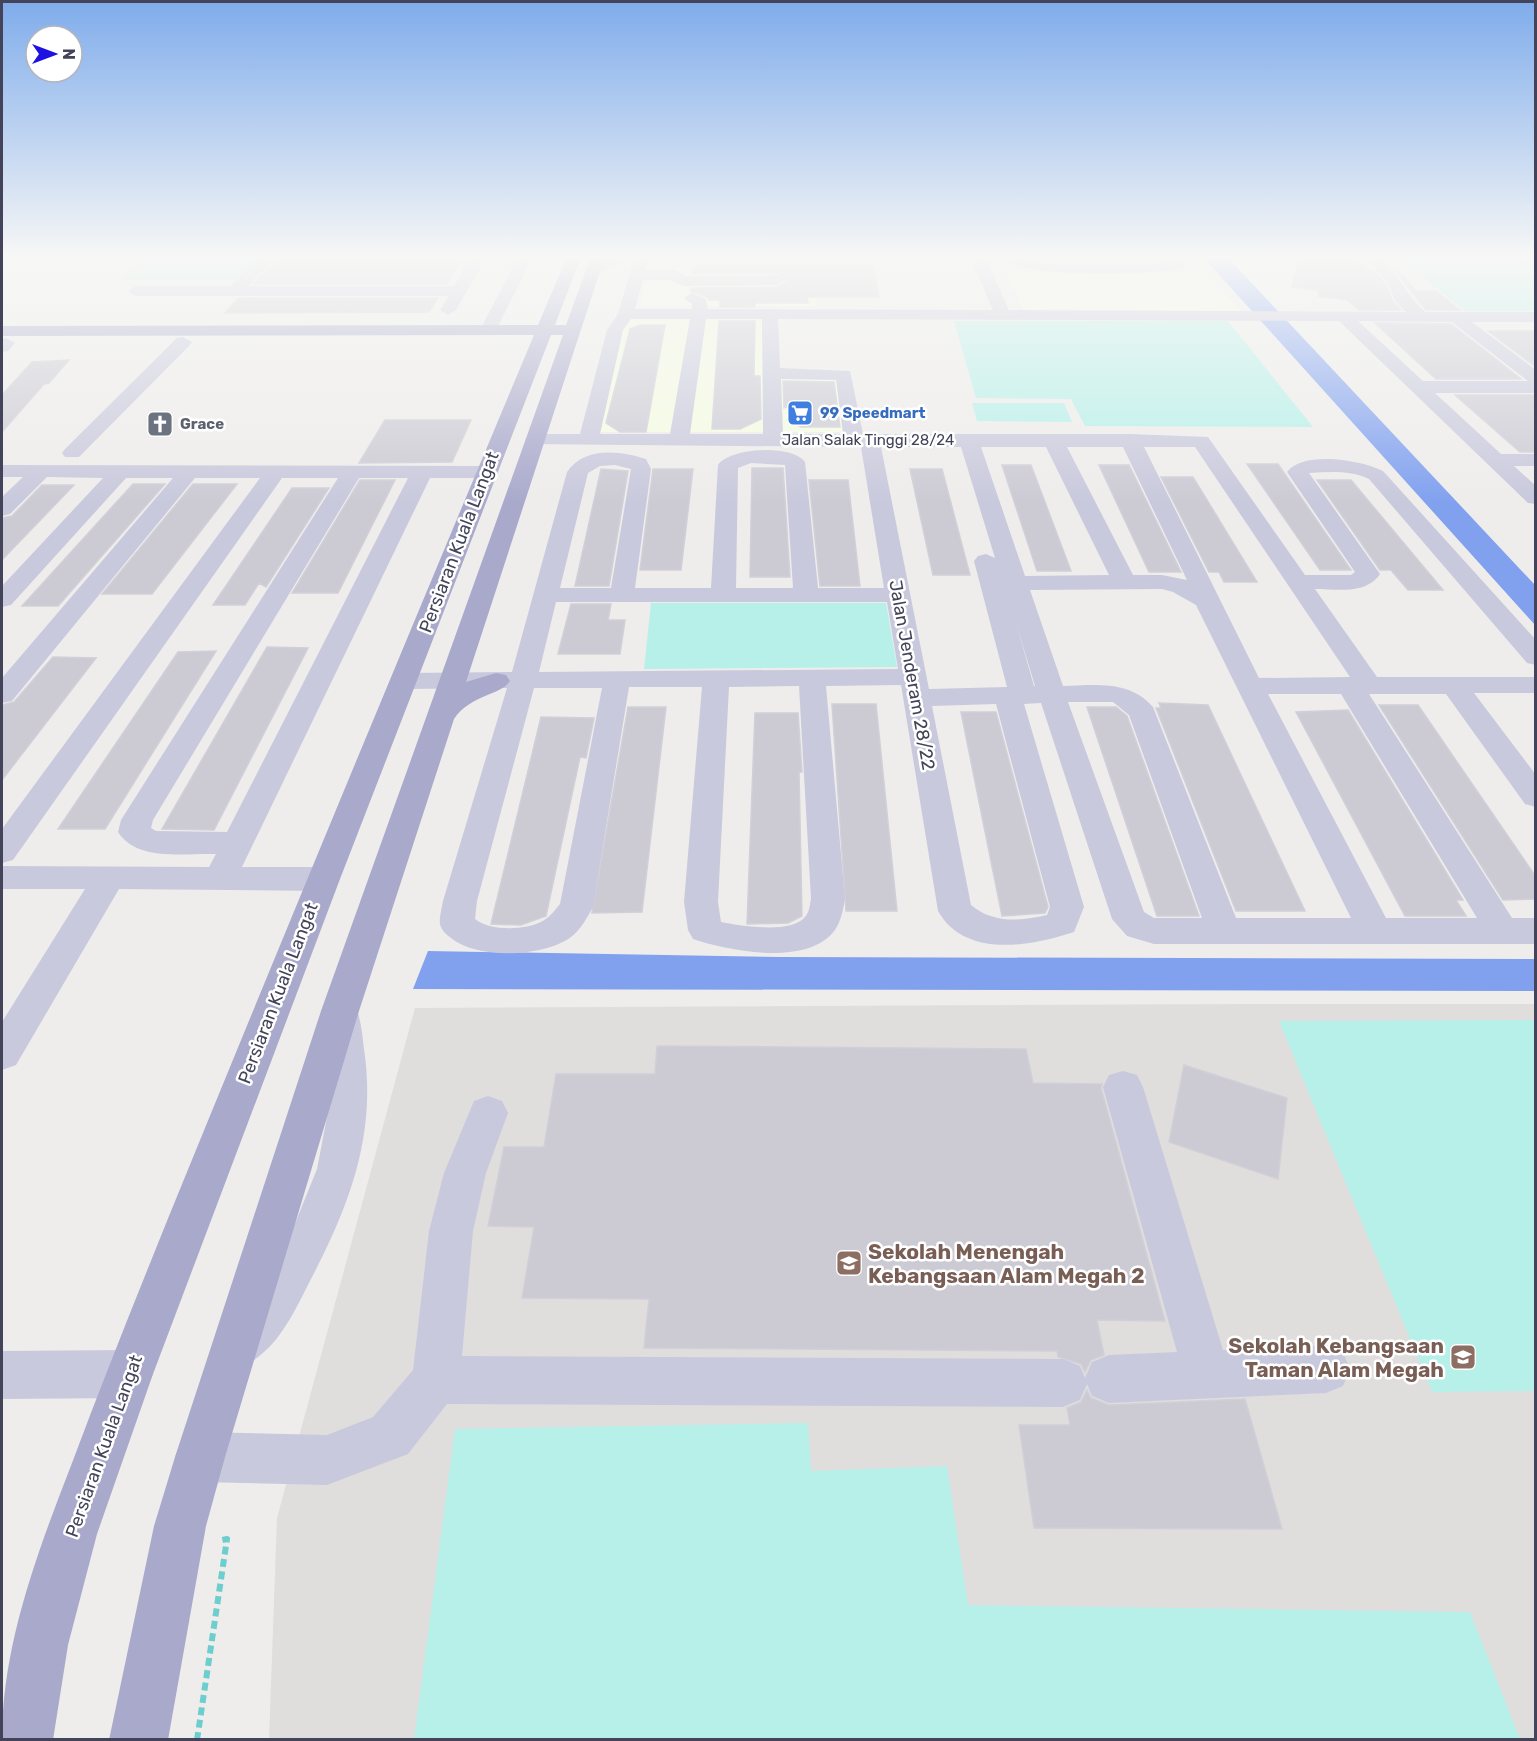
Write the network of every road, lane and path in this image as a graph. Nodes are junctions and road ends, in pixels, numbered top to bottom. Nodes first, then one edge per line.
1 (21, 340) edge
2 (524, 340) edge
3 (541, 340) edge
4 (543, 340) edge
5 (613, 340) edge
6 (693, 340) edge
7 (774, 340) edge
8 (1367, 340) edge
9 (1486, 340) edge
10 (3, 341) edge
11 (183, 342) junction
12 (472, 342) junction
13 (540, 344) junction
14 (771, 373) junction
15 (1536, 379) edge
16 (1416, 387) junction
17 (1536, 387) edge
18 (773, 437) junction
19 (535, 440) junction
20 (589, 440) junction
21 (679, 440) junction
22 (969, 440) junction
23 (1053, 440) junction
24 (1130, 440) junction
25 (863, 443) junction
26 (72, 453) dead end
27 (1494, 460) junction
28 (1536, 460) edge
29 (2, 471) edge
30 (276, 471) junction
31 (353, 471) junction
32 (41, 472) junction
33 (120, 472) junction
34 (189, 472) junction
35 (422, 472) junction
36 (486, 472) junction
37 (1536, 498) edge
38 (2, 509) edge
39 (1124, 580) junction
40 (1298, 582) junction
41 (1003, 583) junction
42 (546, 595) junction
43 (622, 595) junction
44 (723, 595) junction
45 (806, 595) junction
46 (898, 595) junction
47 (2, 600) edge
48 (1206, 601) junction
49 (468, 637) junction
50 (1536, 657) edge
51 (812, 678) junction
52 (716, 679) junction
53 (617, 680) junction
54 (405, 681) junction
55 (453, 681) junction
56 (508, 681) junction
57 (1454, 685) junction
58 (1536, 685) edge
59 (1248, 686) junction
60 (1360, 686) junction
61 (914, 687) junction
62 (2, 695) edge
63 (1027, 696) junction
64 (440, 719) junction
65 (1536, 797) edge
66 (237, 843) junction
67 (2, 857) edge
68 (109, 878) junction
69 (220, 878) junction
70 (323, 879) junction
71 (1224, 931) junction
72 (1375, 931) junction
73 (1502, 931) junction
74 (1536, 932) edge
75 (340, 1011) joint
76 (2, 1054) edge
77 (1123, 1087) dead end
78 (488, 1113) dead end
79 (236, 1346) joint
80 (1326, 1369) dead end
81 (129, 1374) junction
82 (2, 1375) edge
83 (1207, 1375) junction
84 (436, 1380) junction
85 (200, 1457) junction
86 (176, 1548) junction
87 (23, 1740) edge
88 (138, 1740) edge
89 (197, 1740) edge

1 - 10 main road
2 - 13 main road
3 - 13 main road, Persiaran Kuala Langat
4 - 13 main road, Persiaran Kuala Langat
5 - 20 street
6 - 21 street
7 - 14 street
8 - 16 street
9 - 15 street
10 - 11 main road
11 - 12 main road
11 - 26 street
12 - 13 main road
12 - 13 main road
13 - 19 main road, Persiaran Kuala Langat
13 - 36 main road, Persiaran Kuala Langat
14 - 18 street
14 - 25 street, Jalan Jenderam 28/22
16 - 17 street
16 - 27 street
18 - 21 street, Jalan Salak Tinggi 28/24
18 - 25 street, Jalan Salak Tinggi 28/24
19 - 20 street, Jalan Salak Tinggi 28/24
19 - 49 main road, Persiaran Kuala Langat
20 - 21 street, Jalan Salak Tinggi 28/24
22 - 23 street, Jalan Salak Tinggi 28/24
22 - 25 street, Jalan Salak Tinggi 28/24
22 - 41 street
23 - 24 street, Jalan Salak Tinggi 28/24
23 - 39 street
24 - 40 street, Jalan Salak Tinggi 28/24
24 - 48 street
25 - 41 street
25 - 46 street, Jalan Jenderam 28/22
27 - 28 street
27 - 37 street
29 - 32 street
30 - 31 street
30 - 34 street
30 - 67 street
31 - 35 street
31 - 66 street
32 - 33 street
32 - 38 street
33 - 34 street
33 - 47 street
34 - 62 street
35 - 36 street
35 - 66 street
36 - 54 main road, Persiaran Kuala Langat
39 - 41 street
39 - 48 street
40 - 50 street
40 - 60 street
41 - 63 street
42 - 43 street
42 - 43 street
42 - 56 street
43 - 44 street
44 - 45 street
44 - 45 street
45 - 46 street
46 - 61 street, Jalan Jenderam 28/22
48 - 59 street
49 - 55 main road, Persiaran Kuala Langat
49 - 56 main road
51 - 52 street
51 - 52 street
51 - 61 street
52 - 53 street
53 - 56 street
53 - 56 street
54 - 55 street
54 - 70 main road, Persiaran Kuala Langat
55 - 56 street
55 - 64 main road, Persiaran Kuala Langat
56 - 64 main road
57 - 58 street
57 - 60 street
57 - 65 street
59 - 60 street
59 - 72 street
60 - 73 street
61 - 63 street
61 - 63 street, Jalan Jenderam 28/22
63 - 71 street
63 - 71 street
64 - 75 main road, Persiaran Kuala Langat
66 - 69 street
67 - 68 street
68 - 69 street
68 - 76 street
69 - 70 street
70 - 81 main road, Persiaran Kuala Langat
71 - 72 street
72 - 73 street
73 - 74 street
75 - 79 street
77 - 83 street
78 - 84 street
79 - 85 main road
80 - 83 street
81 - 82 street
81 - 87 main road, Persiaran Kuala Langat
83 - 84 street
84 - 85 street
85 - 86 main road
86 - 88 main road
86 - 89 path

